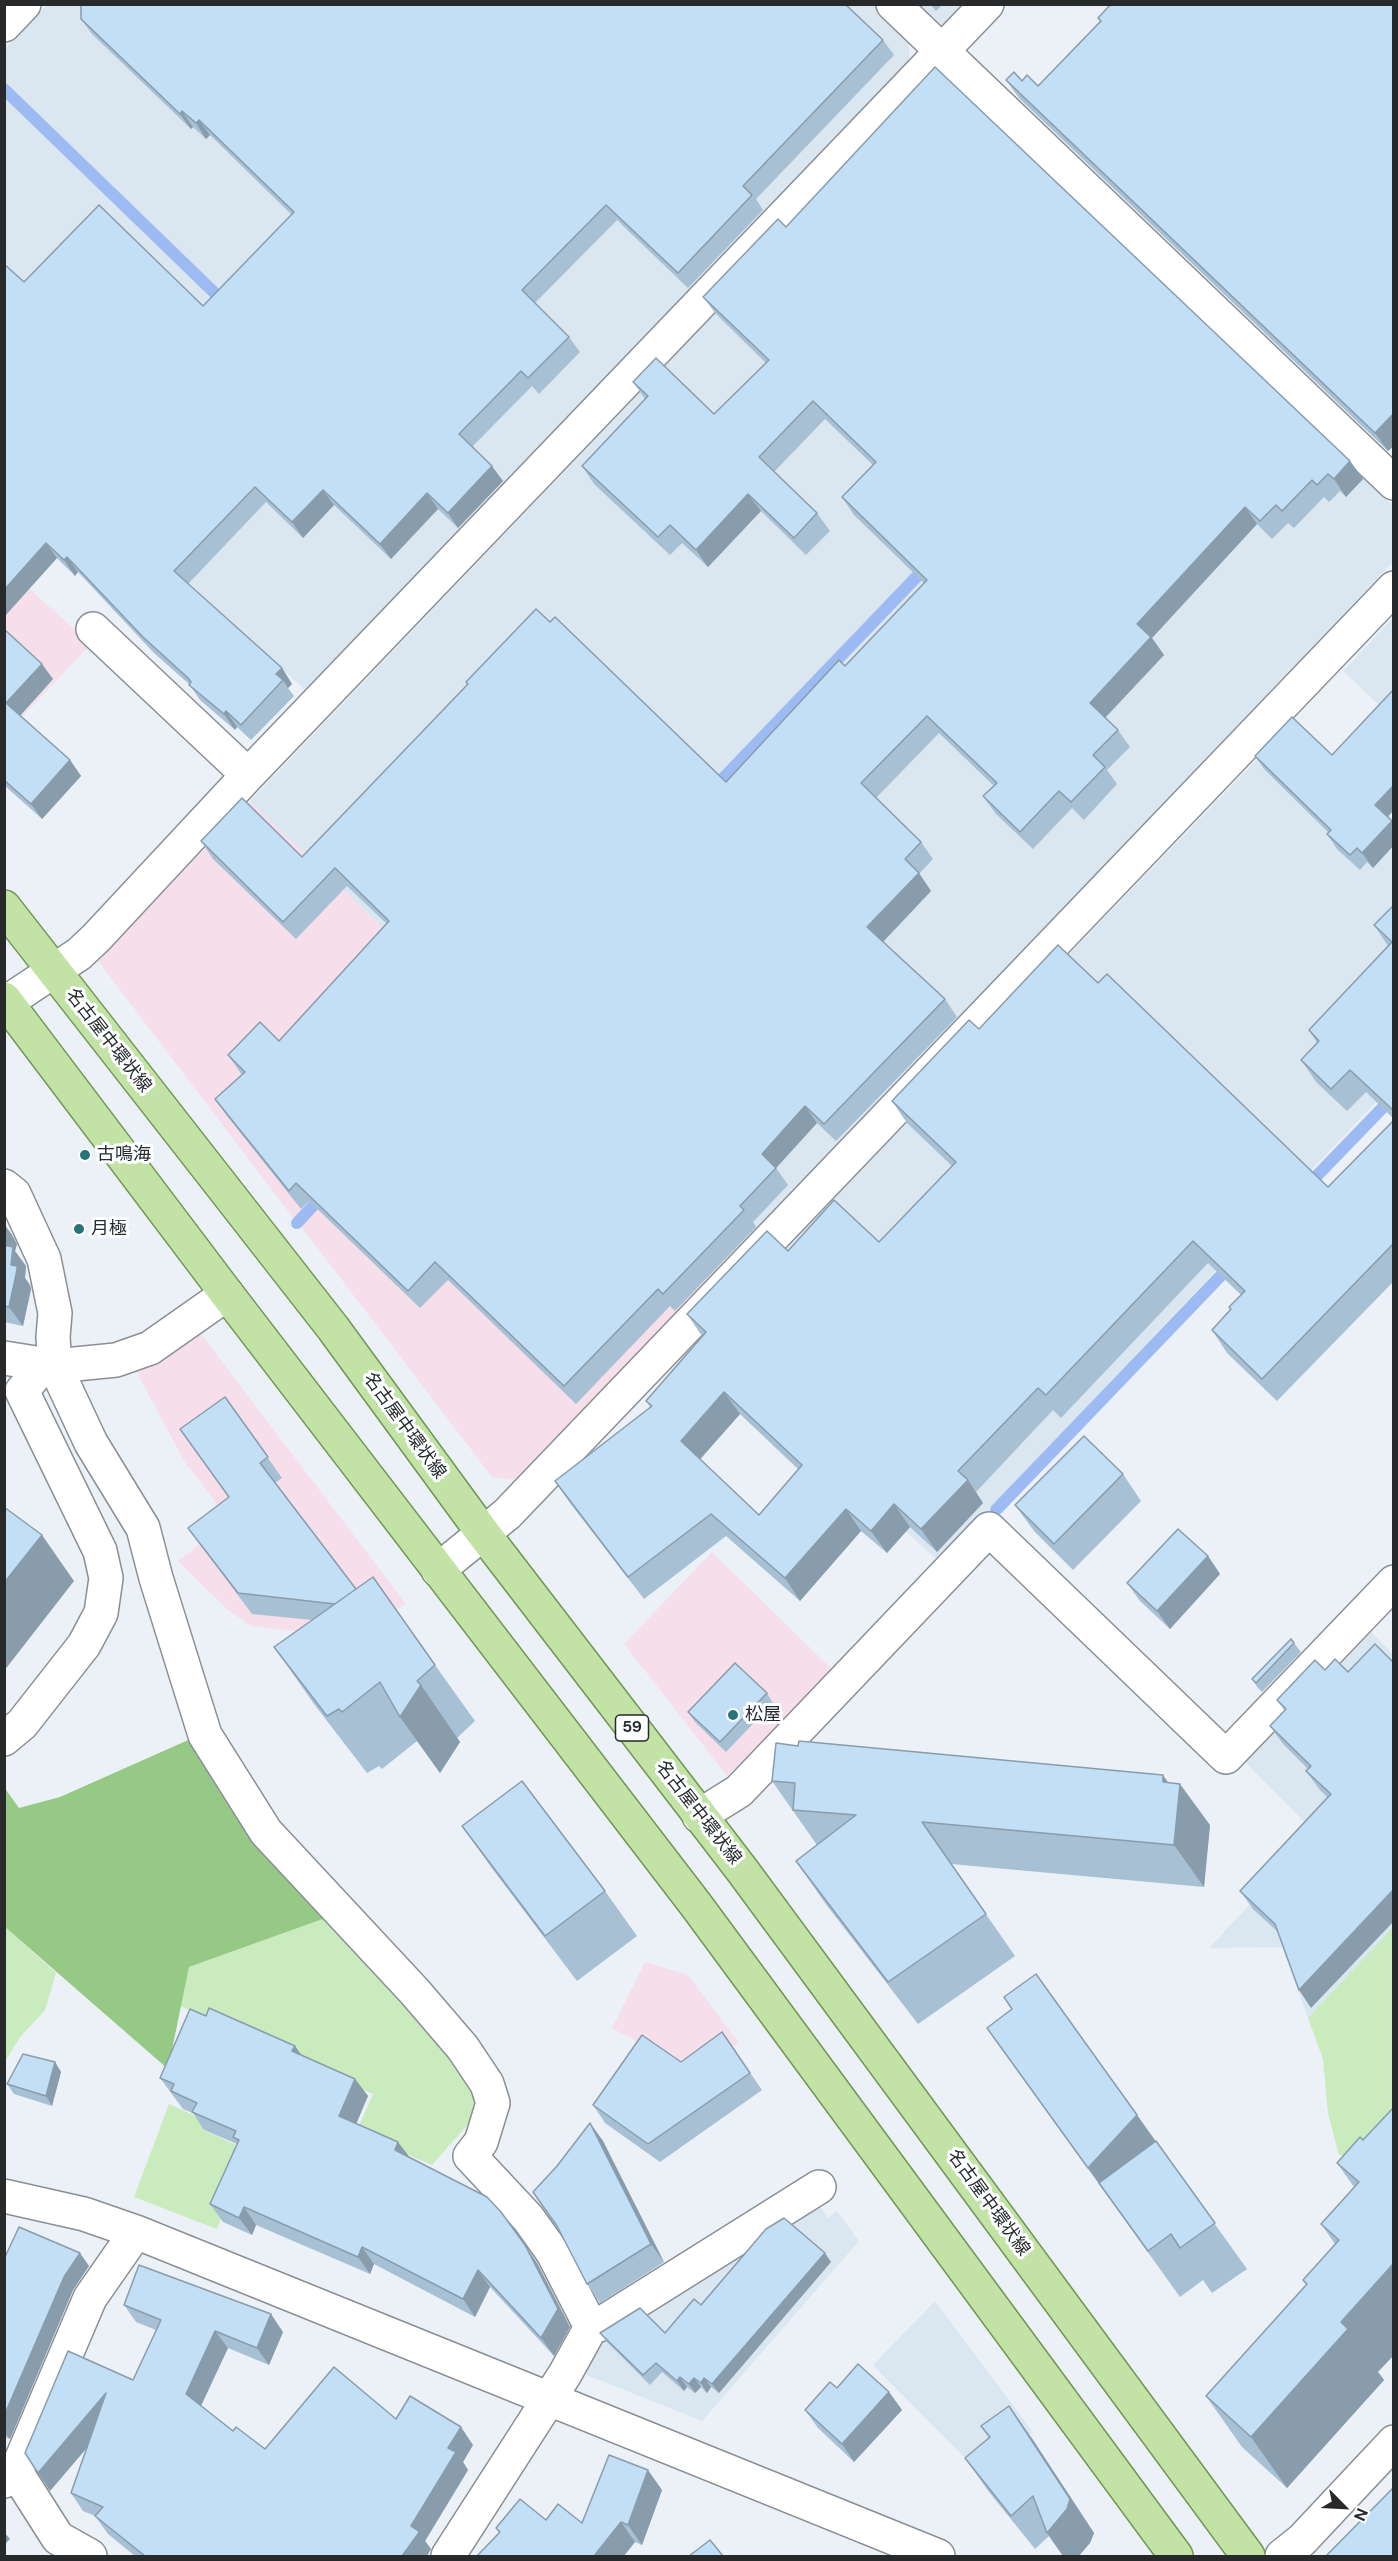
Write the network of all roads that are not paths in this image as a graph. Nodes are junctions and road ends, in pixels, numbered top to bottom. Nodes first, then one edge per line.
1 (24, 4) edge
2 (893, 4) edge
3 (987, 4) edge
4 (4, 25) edge
5 (943, 52) junction
6 (1394, 483) edge
7 (1394, 588) edge
8 (93, 629) dead end
9 (248, 775) junction
10 (4, 907) edge
11 (54, 970) junction
12 (6, 1001) edge
13 (4, 1186) edge
14 (227, 1294) junction
15 (4, 1358) edge
16 (50, 1365) junction
17 (483, 1533) junction
18 (438, 1570) junction
19 (1394, 1582) edge
20 (4, 1739) edge
21 (699, 1816) junction
22 (819, 2187) dead end
23 (4, 2196) edge
24 (136, 2232) junction
25 (591, 2327) junction
26 (550, 2398) junction
27 (1394, 2442) edge
28 (10, 2476) edge
29 (90, 2556) edge
30 (448, 2556) edge
31 (938, 2556) edge
32 (1176, 2556) edge
33 (1248, 2556) edge
34 (1282, 2556) edge

1 - 4 street
2 - 5 street
3 - 5 street
5 - 6 street
5 - 9 street
7 - 17 street
8 - 9 street
9 - 11 street
10 - 11 main road, 名古屋中環状線 / 59
11 - 12 street
11 - 17 main road, 名古屋中環状線 / 59
12 - 14 main road
13 - 16 street
14 - 16 street
14 - 18 main road
15 - 16 street
16 - 20 street
16 - 25 street
17 - 18 street
17 - 21 main road, 名古屋中環状線 / 59
18 - 32 main road
19 - 21 street
21 - 33 main road, 名古屋中環状線 / 59
22 - 25 street
23 - 24 street
24 - 26 street
24 - 28 street
25 - 26 street
26 - 30 street
26 - 31 street
27 - 34 street
28 - 29 street

